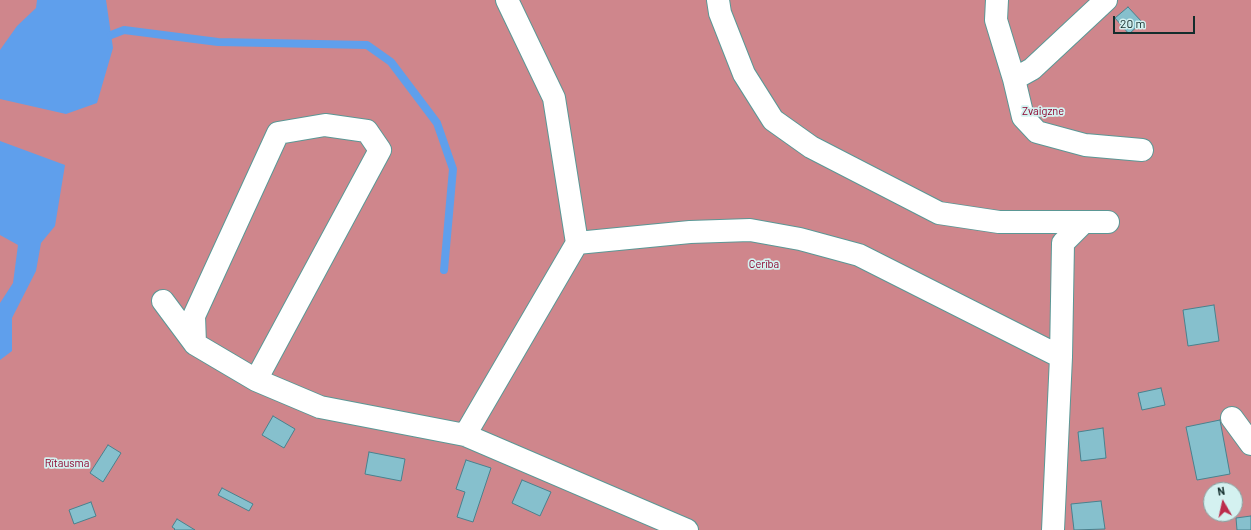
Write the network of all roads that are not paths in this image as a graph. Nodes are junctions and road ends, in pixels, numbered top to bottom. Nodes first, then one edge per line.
1 (508, 0) edge
2 (718, 0) edge
3 (997, 0) edge
4 (1106, 0) edge
5 (1014, 79) junction
6 (1142, 150) dead end
7 (1084, 222) junction
8 (1108, 222) dead end
9 (577, 243) junction
10 (163, 301) dead end
11 (195, 344) junction
12 (1061, 357) junction
13 (256, 380) junction
14 (1232, 418) dead end
15 (465, 435) junction
16 (1251, 444) edge
17 (687, 530) edge
18 (1053, 530) edge

1 - 9 lane
2 - 7 lane
3 - 5 lane
4 - 5 lane
5 - 6 lane
7 - 8 lane
7 - 12 lane
9 - 12 lane
9 - 15 lane
10 - 11 lane
11 - 13 lane
11 - 13 lane
12 - 18 lane
13 - 15 lane
14 - 16 lane
15 - 17 lane

